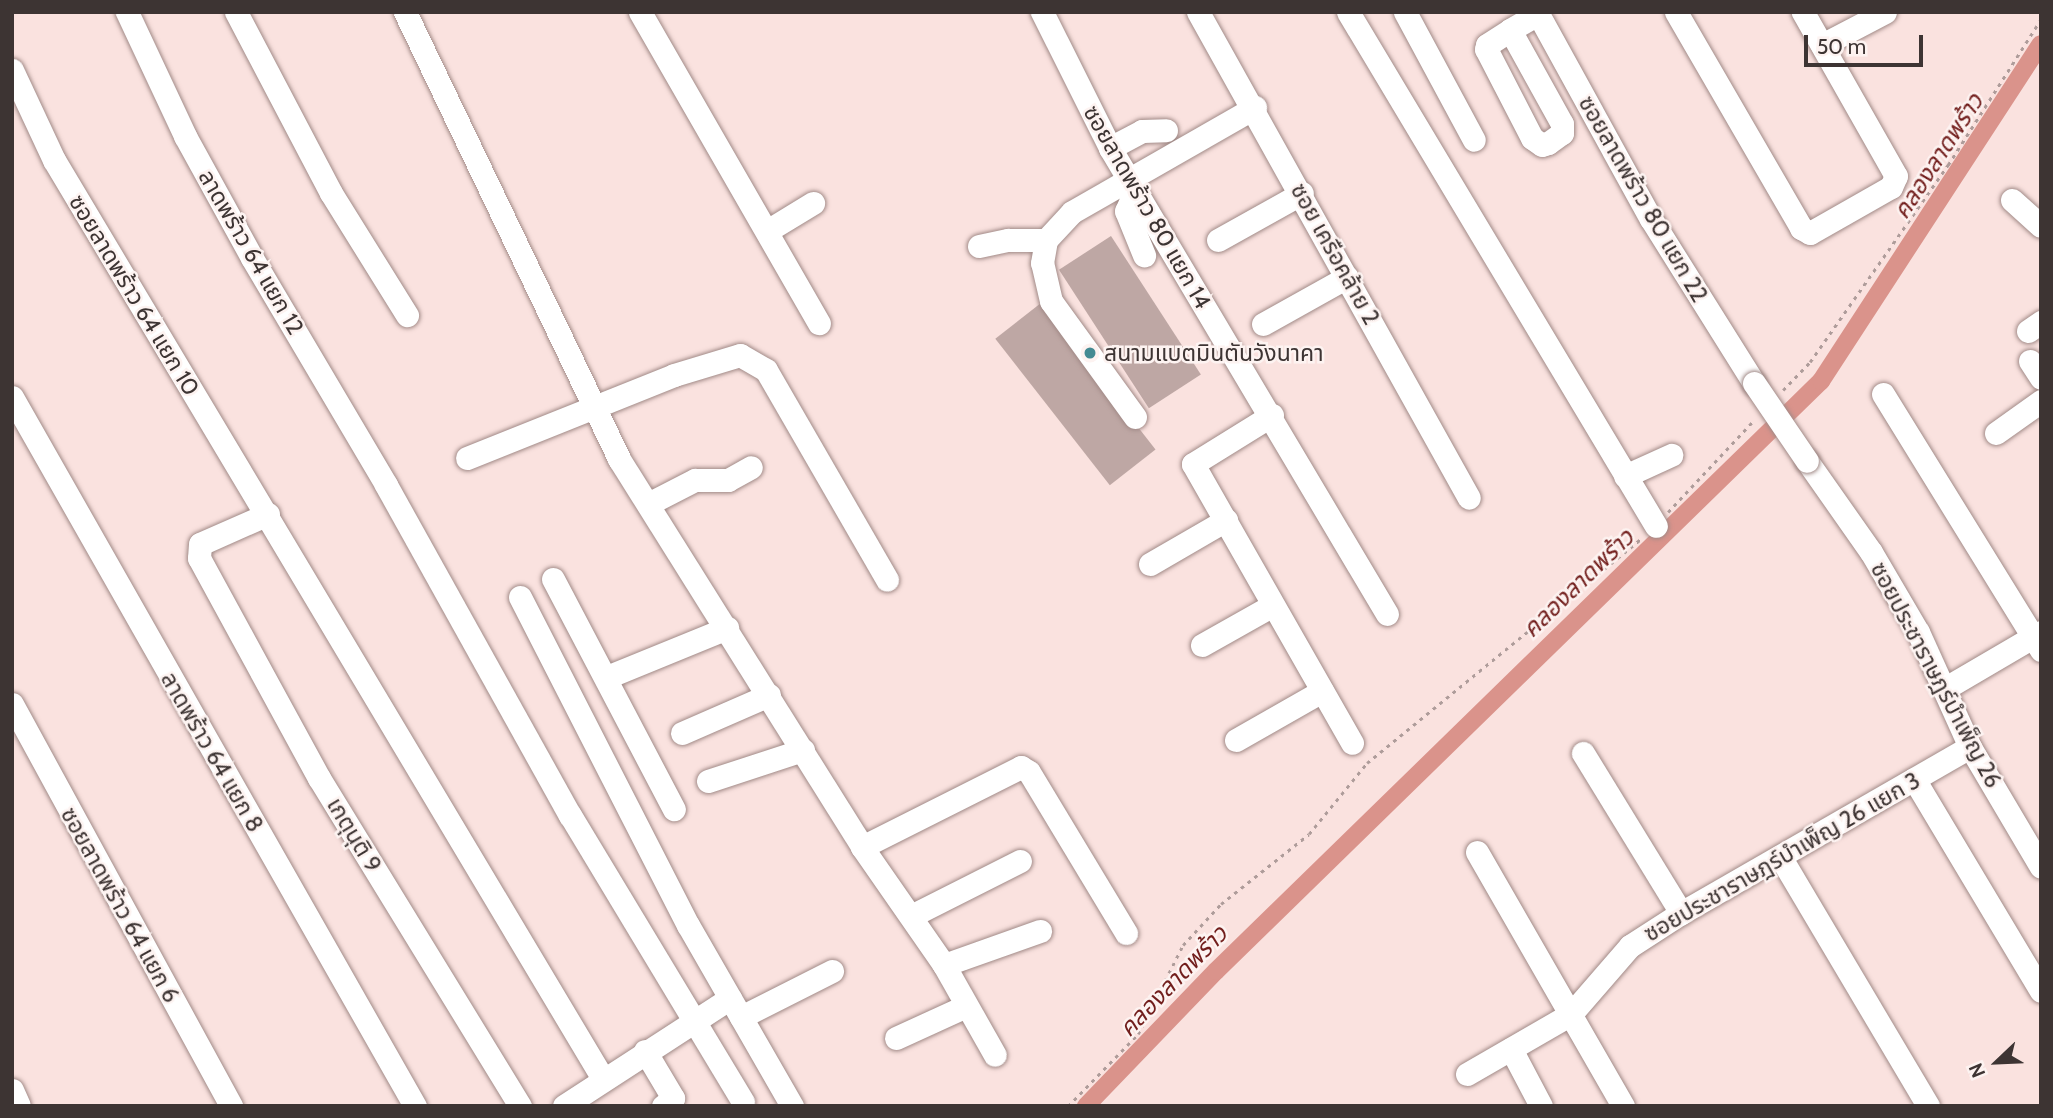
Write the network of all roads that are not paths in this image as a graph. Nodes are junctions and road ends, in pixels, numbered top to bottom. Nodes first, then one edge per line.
1 (127, 12) edge
2 (236, 12) edge
3 (405, 12) edge
4 (640, 12) edge
5 (1042, 12) edge
6 (1198, 12) edge
7 (1348, 12) edge
8 (1405, 12) edge
9 (1675, 12) edge
10 (1803, 12) edge
11 (1885, 12) edge
12 (1537, 13) edge
13 (1510, 30) dead end
14 (1822, 45) junction
15 (12, 70) edge
16 (1255, 107) junction
17 (1166, 130) dead end
18 (1474, 140) dead end
19 (1110, 148) junction
20 (1132, 184) junction
21 (1301, 193) junction
22 (2012, 200) dead end
23 (813, 203) dead end
24 (2041, 226) edge
25 (767, 231) junction
26 (1046, 240) junction
27 (1218, 240) dead end
28 (979, 246) dead end
29 (1144, 255) dead end
30 (1347, 277) junction
31 (407, 315) dead end
32 (819, 323) dead end
33 (1263, 324) dead end
34 (1754, 383) joint
35 (1883, 394) dead end
36 (12, 397) edge
37 (2041, 401) edge
38 (594, 409) junction
39 (1272, 415) junction
40 (1135, 417) dead end
41 (1996, 433) dead end
42 (1671, 455) dead end
43 (467, 458) dead end
44 (751, 467) dead end
45 (1625, 476) junction
46 (1469, 498) dead end
47 (648, 504) junction
48 (268, 514) junction
49 (1226, 520) junction
50 (1656, 526) road end
51 (1150, 564) dead end
52 (553, 579) dead end
53 (887, 580) dead end
54 (520, 597) dead end
55 (1273, 605) junction
56 (1387, 614) dead end
57 (727, 628) junction
58 (2038, 640) edge
59 (1202, 645) dead end
60 (607, 677) junction
61 (1944, 689) junction
62 (1322, 691) junction
63 (769, 695) junction
64 (14, 711) edge
65 (682, 733) dead end
66 (1236, 740) dead end
67 (1352, 743) dead end
68 (1970, 747) junction
69 (803, 750) junction
70 (1583, 753) dead end
71 (1914, 779) junction
72 (708, 781) dead end
73 (674, 809) dead end
74 (862, 848) junction
75 (1477, 852) dead end
76 (1781, 858) junction
77 (1020, 861) dead end
78 (2041, 867) edge
79 (1681, 913) junction
80 (911, 916) junction
81 (1040, 931) dead end
82 (1126, 933) dead end
83 (944, 965) junction
84 (832, 971) dead end
85 (2041, 991) edge
86 (966, 1006) junction
87 (736, 1007) junction
88 (1571, 1014) junction
89 (696, 1020) junction
90 (896, 1038) dead end
91 (1511, 1049) junction
92 (645, 1051) junction
93 (995, 1055) dead end
94 (1467, 1074) dead end
95 (602, 1077) junction
96 (12, 1090) edge
97 (743, 1102) dead end
98 (19, 1106) edge
99 (231, 1106) edge
100 (415, 1106) edge
101 (520, 1106) edge
102 (564, 1106) edge
103 (663, 1106) edge
104 (792, 1106) edge
105 (1541, 1106) edge
106 (1623, 1106) edge
107 (1928, 1106) edge

1 - 89 street, ลาดพร้าว 64 แยก 12
2 - 31 street
3 - 38 street
4 - 25 street
5 - 19 street, ซอยลาดพร้าว 80 แยก 14
6 - 16 street, ซอย เครือคล้าย 2
7 - 45 street
8 - 18 street
9 - 14 street
10 - 14 street
11 - 14 street
12 - 13 street
12 - 34 street, ซอยลาดพร้าว 80 แยก 22
15 - 48 street, ซอยลาดพร้าว 64 แยก 10
16 - 20 street
16 - 21 street, ซอย เครือคล้าย 2
17 - 19 street
19 - 20 street, ซอยลาดพร้าว 80 แยก 14
20 - 26 street
20 - 29 street
20 - 39 street, ซอยลาดพร้าว 80 แยก 14
21 - 27 street
21 - 30 street, ซอย เครือคล้าย 2
22 - 24 street
23 - 25 street
25 - 32 street
26 - 28 street
26 - 40 street
30 - 33 street
30 - 46 street, ซอย เครือคล้าย 2
34 - 61 street, ซอยประชาราษฎร์บำเพ็ญ 26, bridge
35 - 58 street
36 - 100 street, ลาดพร้าว 64 แยก 8
37 - 41 street
38 - 43 street
38 - 47 street
38 - 53 street
39 - 49 street
39 - 56 street, ซอยลาดพร้าว 80 แยก 14
42 - 45 street
44 - 47 street
45 - 50 street
47 - 57 street
48 - 95 street, ซอยลาดพร้าว 64 แยก 10
48 - 101 street, เกตุนุติ 9
49 - 51 street
49 - 55 street
52 - 60 street
54 - 87 street
55 - 59 street
55 - 62 street
57 - 60 street
57 - 63 street
58 - 61 street
60 - 73 street
61 - 68 street, ซอยประชาราษฎร์บำเพ็ญ 26
62 - 66 street
62 - 67 street
63 - 65 street
63 - 69 street
64 - 99 street, ซอยลาดพร้าว 64 แยก 6
68 - 71 street, ซอยประชาราษฎร์บำเพ็ญ 26 แยก 3
68 - 78 street, ซอยประชาราษฎร์บำเพ็ญ 26
69 - 72 street
69 - 74 street
70 - 79 street
71 - 76 street, ซอยประชาราษฎร์บำเพ็ญ 26 แยก 3
71 - 85 street
74 - 80 street
74 - 82 street
75 - 88 street
76 - 79 street, ซอยประชาราษฎร์บำเพ็ญ 26 แยก 3
76 - 107 street
77 - 80 street
79 - 88 street, ซอยประชาราษฎร์บำเพ็ญ 26 แยก 3
80 - 83 street
81 - 83 street
83 - 86 street
84 - 87 street
86 - 90 street
86 - 93 street
87 - 89 street
87 - 104 street
88 - 91 street, ซอยประชาราษฎร์บำเพ็ญ 26 แยก 3
88 - 106 street
89 - 92 street
89 - 97 street, ลาดพร้าว 64 แยก 12
91 - 94 street, ซอยประชาราษฎร์บำเพ็ญ 26 แยก 3
91 - 105 street
92 - 95 street
92 - 103 street
95 - 102 street
96 - 98 street

